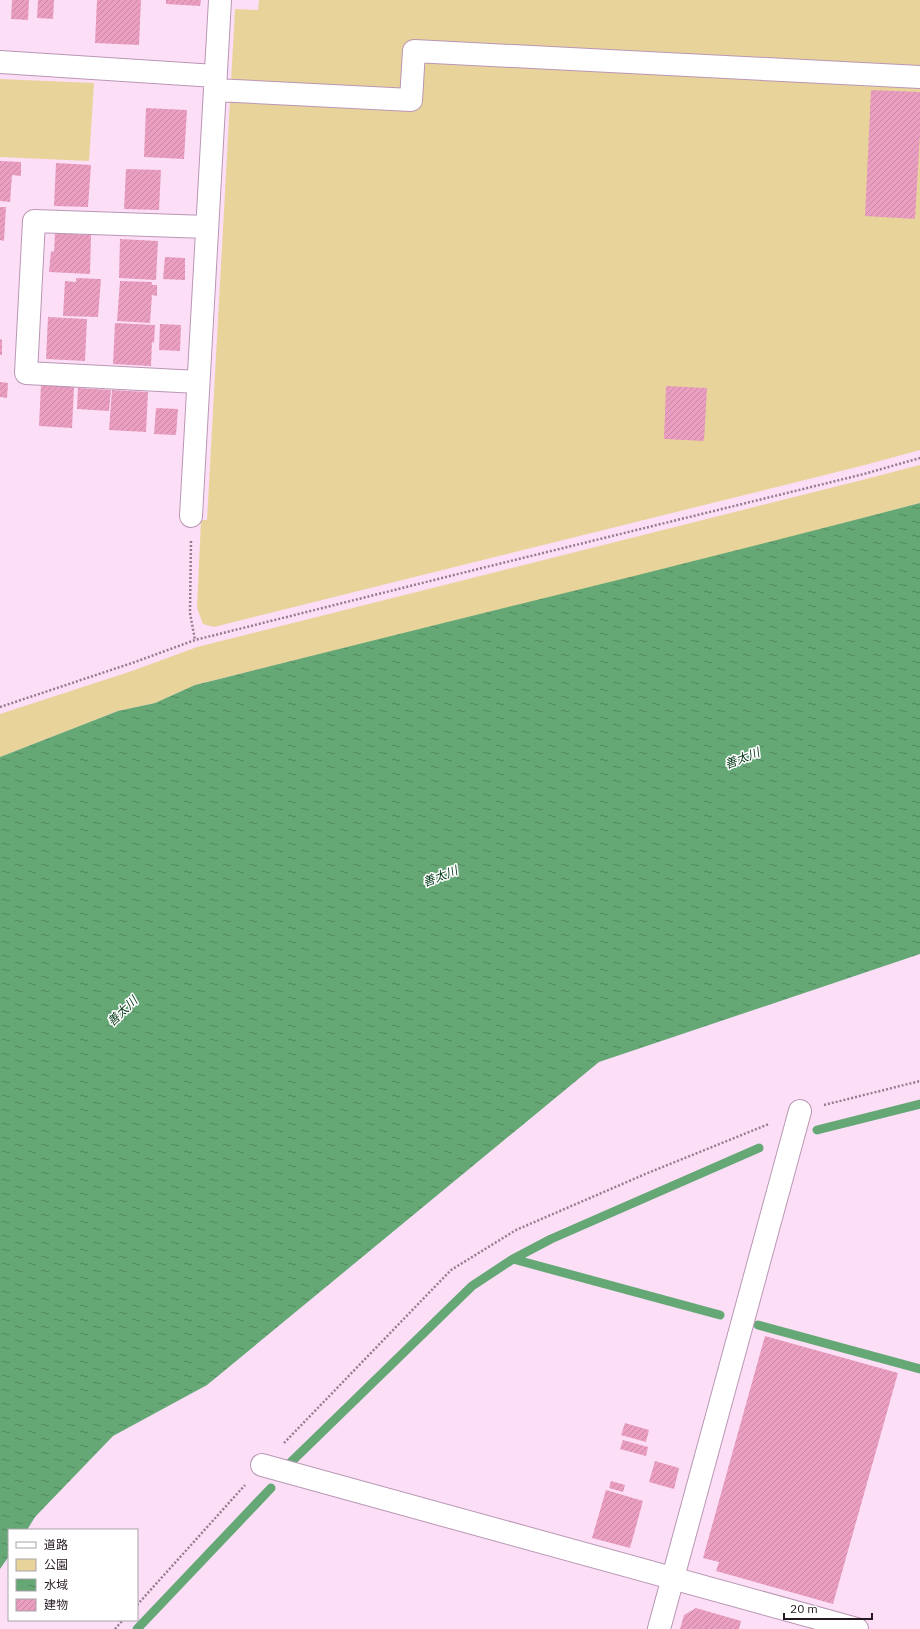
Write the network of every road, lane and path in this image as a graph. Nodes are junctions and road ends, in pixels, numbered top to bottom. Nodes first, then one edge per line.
1 (220, 0) edge
2 (0, 62) edge
3 (920, 77) edge
4 (215, 83) junction
5 (207, 227) junction
6 (198, 382) junction
7 (920, 458) edge
8 (191, 516) joint
9 (195, 640) junction
10 (0, 707) edge
11 (920, 1081) edge
12 (800, 1111) junction
13 (262, 1466) junction
14 (672, 1579) junction
15 (138, 1604) edge
16 (123, 1621) edge
17 (115, 1629) edge
18 (659, 1629) edge
19 (857, 1629) edge

1 - 4 street
2 - 4 street
3 - 4 street
4 - 5 street
5 - 6 street
5 - 6 street
6 - 8 street
7 - 9 path
8 - 9 path
9 - 10 path
11 - 12 path
12 - 13 path
12 - 14 street
13 - 14 street
13 - 15 path
14 - 18 street
14 - 19 street
16 - 17 path

